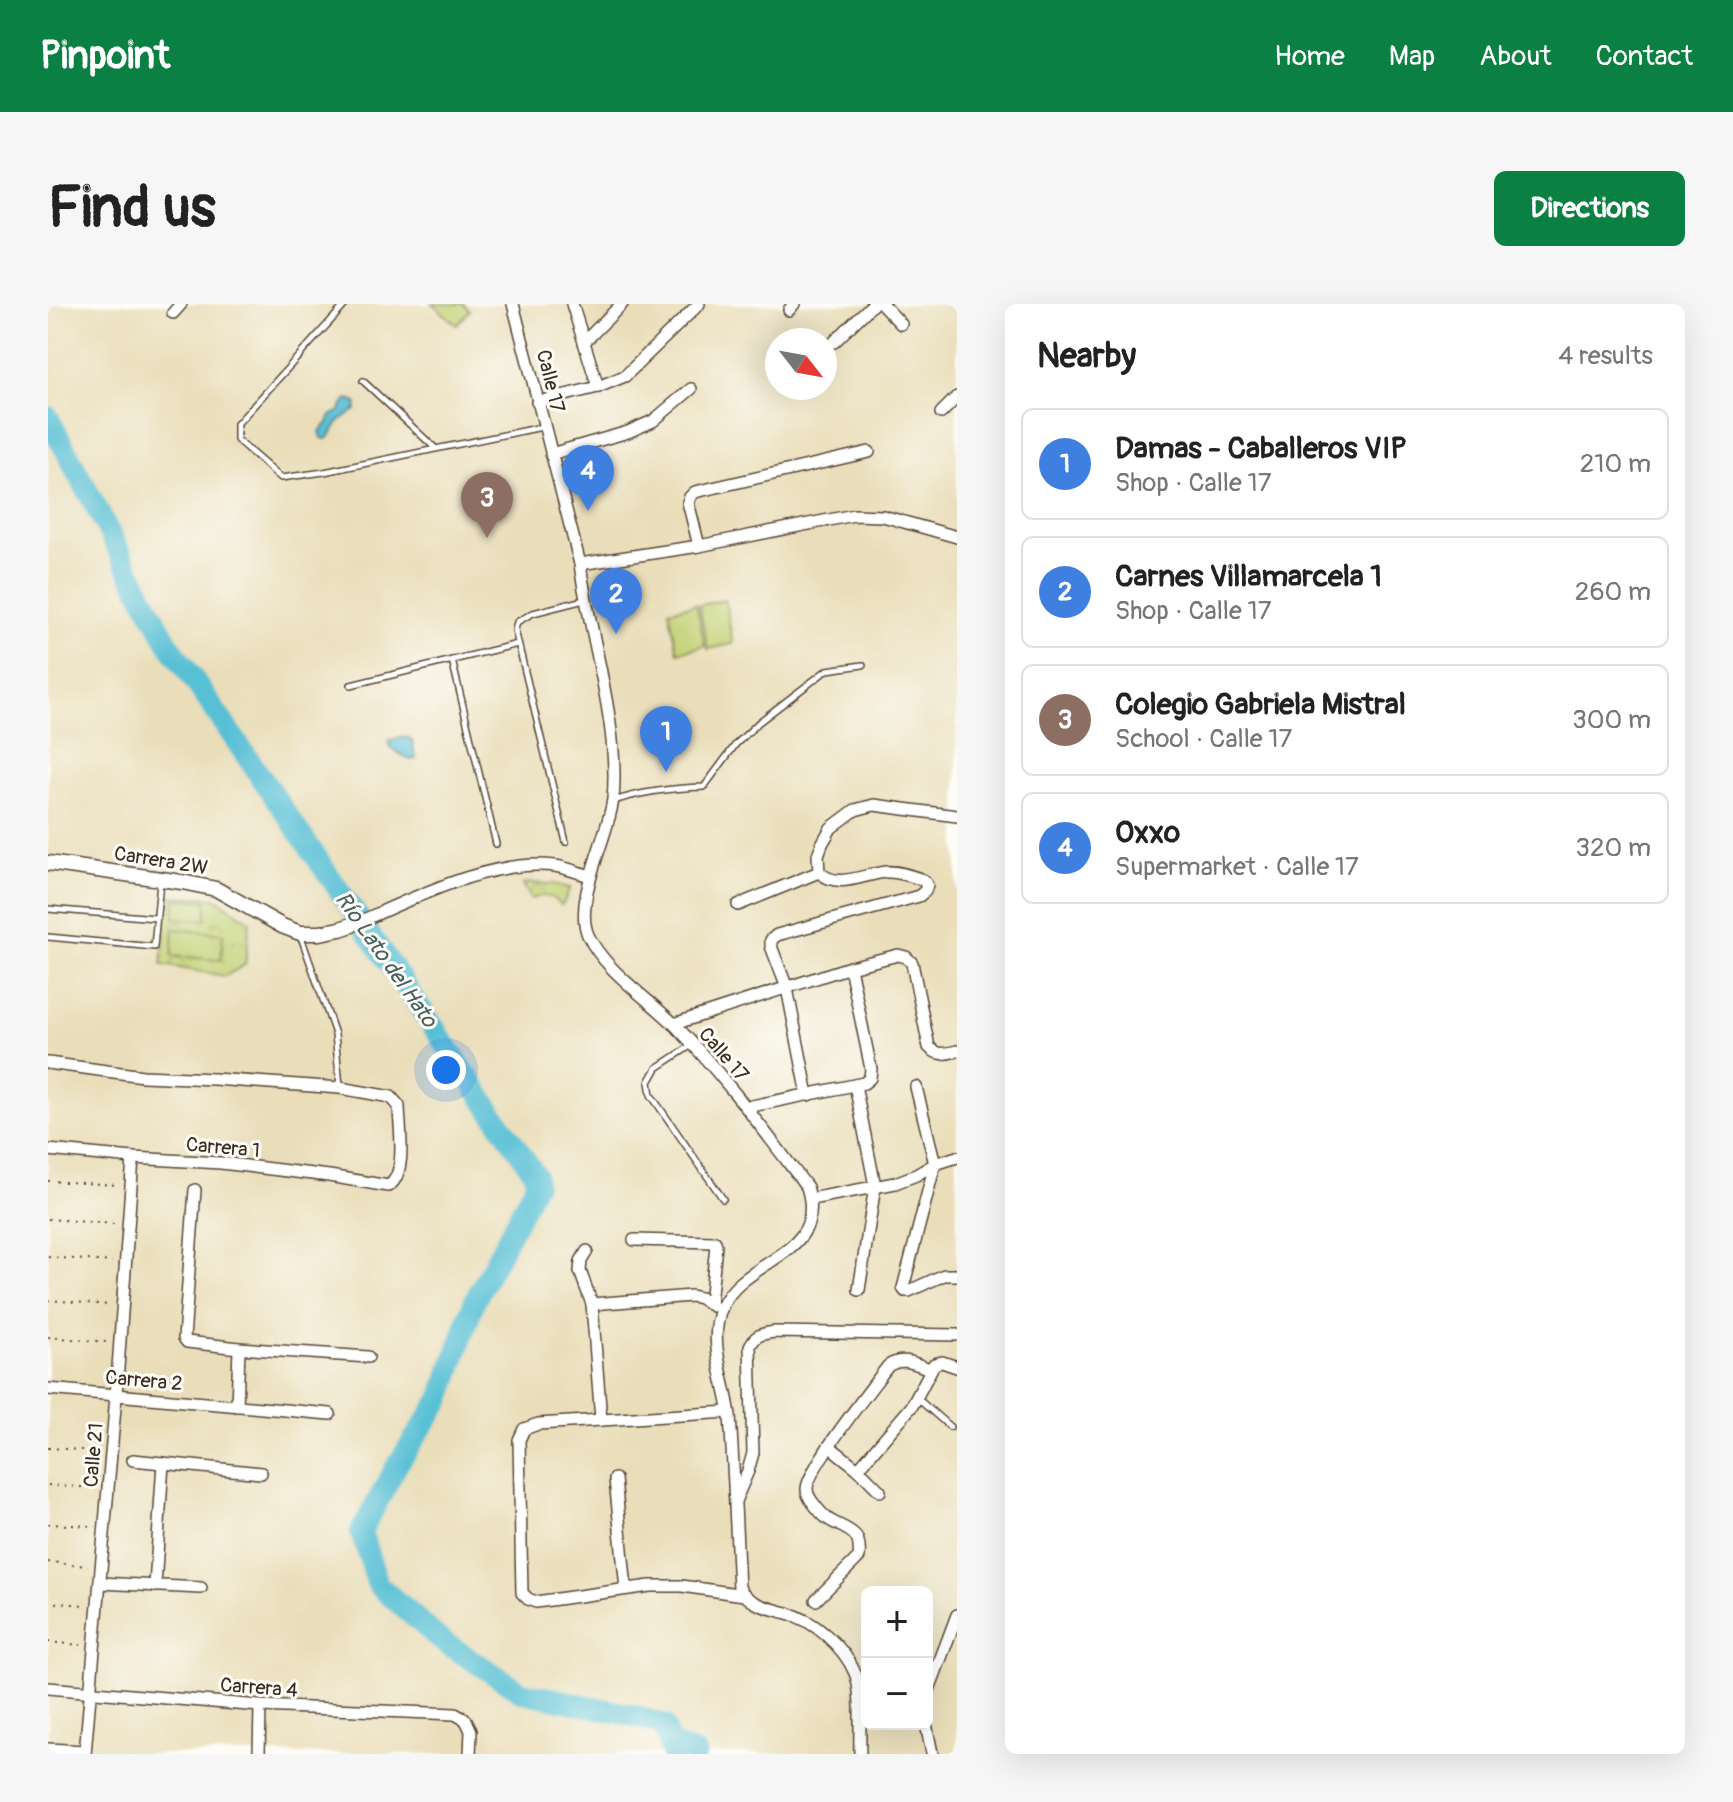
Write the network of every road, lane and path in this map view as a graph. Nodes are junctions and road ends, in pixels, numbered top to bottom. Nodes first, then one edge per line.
1 (346, 304) edge
2 (513, 304) edge
3 (572, 304) edge
4 (622, 304) edge
5 (699, 304) edge
6 (873, 304) edge
7 (882, 304) edge
8 (901, 324) dead end
9 (837, 339) edge
10 (584, 342) junction
11 (363, 381) dead end
12 (598, 387) junction
13 (691, 389) dead end
14 (957, 397) edge
15 (537, 402) junction
16 (941, 413) dead end
17 (543, 426) junction
18 (436, 449) junction
19 (869, 452) dead end
20 (551, 454) junction
21 (957, 537) edge
22 (699, 546) junction
23 (580, 564) junction
24 (585, 600) junction
25 (518, 644) junction
26 (452, 660) junction
27 (863, 665) dead end
28 (351, 685) dead end
29 (613, 801) junction
30 (957, 816) edge
31 (566, 842) dead end
32 (496, 844) dead end
33 (48, 863) edge
34 (819, 872) junction
35 (591, 876) junction
36 (160, 879) junction
37 (738, 905) dead end
38 (48, 909) edge
39 (156, 918) junction
40 (352, 925) joint
41 (300, 933) junction
42 (48, 937) edge
43 (850, 967) junction
44 (787, 988) junction
45 (674, 1024) junction
46 (693, 1045) junction
47 (957, 1051) edge
48 (48, 1063) edge
49 (855, 1085) junction
50 (916, 1087) dead end
51 (340, 1088) junction
52 (808, 1095) junction
53 (747, 1107) junction
54 (48, 1150) edge
55 (957, 1157) edge
56 (133, 1158) junction
57 (935, 1164) junction
58 (48, 1181) edge
59 (131, 1185) junction
60 (875, 1186) junction
61 (195, 1190) dead end
62 (723, 1199) dead end
63 (811, 1199) junction
64 (48, 1219) edge
65 (128, 1225) junction
66 (634, 1240) dead end
67 (587, 1251) dead end
68 (48, 1257) edge
69 (125, 1263) junction
70 (957, 1275) edge
71 (859, 1290) dead end
72 (48, 1300) edge
73 (592, 1304) junction
74 (123, 1306) junction
75 (716, 1308) junction
76 (957, 1335) edge
77 (48, 1337) edge
78 (120, 1343) junction
79 (239, 1348) junction
80 (368, 1357) dead end
81 (957, 1367) edge
82 (930, 1369) junction
83 (48, 1389) edge
84 (116, 1396) junction
85 (917, 1399) junction
86 (237, 1406) junction
87 (729, 1412) junction
88 (330, 1414) dead end
89 (601, 1420) junction
90 (950, 1427) dead end
91 (829, 1446) junction
92 (48, 1448) edge
93 (111, 1452) junction
94 (133, 1460) dead end
95 (163, 1463) junction
96 (858, 1469) junction
97 (261, 1473) dead end
98 (615, 1479) dead end
99 (48, 1485) edge
100 (108, 1489) junction
101 (880, 1491) dead end
102 (735, 1503) junction
103 (48, 1524) edge
104 (105, 1527) junction
105 (48, 1562) edge
106 (102, 1567) junction
107 (100, 1583) junction
108 (155, 1586) junction
109 (201, 1588) dead end
110 (626, 1589) junction
111 (744, 1595) junction
112 (816, 1600) dead end
113 (48, 1602) edge
114 (98, 1606) junction
115 (957, 1615) edge
116 (48, 1642) edge
117 (95, 1646) junction
118 (933, 1679) edge
119 (48, 1688) edge
120 (91, 1691) junction
121 (260, 1706) junction
122 (927, 1730) edge
123 (48, 1749) edge
124 (85, 1753) edge
125 (932, 1753) edge
126 (259, 1754) edge
127 (470, 1754) edge
128 (860, 1754) edge
129 (923, 1754) edge
130 (942, 1754) edge

1 - 18 lane
2 - 15 street, Calle 17
3 - 10 street
4 - 10 street
5 - 12 street
6 - 9 street
7 - 8 street
10 - 12 street
11 - 18 lane
12 - 15 street
13 - 20 street
14 - 16 street
15 - 17 street, Calle 17
17 - 18 lane
17 - 20 street, Calle 17
19 - 22 street
20 - 23 street, Calle 17
21 - 22 street
22 - 23 street
23 - 24 street, Calle 17
24 - 25 lane
24 - 29 street, Calle 17
25 - 26 lane
25 - 31 lane
26 - 28 lane
26 - 32 lane
27 - 29 lane
29 - 35 street, Calle 17
30 - 34 street
33 - 36 street, Carrera 2W
34 - 37 street
34 - 44 street
35 - 40 street
35 - 45 street, Calle 17
36 - 39 lane
36 - 41 street, Carrera 2W
38 - 39 lane
39 - 42 lane
40 - 41 street
41 - 51 lane
43 - 44 street
43 - 47 street
43 - 49 street
44 - 45 street
44 - 52 street
45 - 46 street, Calle 17
46 - 53 street, Calle 17
46 - 62 lane
48 - 51 street
49 - 52 street
49 - 60 street
50 - 57 street
51 - 56 street, Carrera 1
52 - 53 street
53 - 63 street, Calle 17
54 - 56 street, Carrera 1
55 - 57 street
56 - 59 street, Calle 21
57 - 60 street
57 - 70 street
58 - 59 path
59 - 65 street, Calle 21
60 - 63 street
60 - 71 street
61 - 79 street
63 - 75 street
64 - 65 path
65 - 69 street, Calle 21
66 - 75 street
67 - 73 street
68 - 69 path
69 - 74 street, Calle 21
72 - 74 path
73 - 75 street
73 - 89 street
74 - 78 street, Calle 21
75 - 87 street
76 - 102 street
77 - 78 path
78 - 84 street, Calle 21
79 - 80 street
79 - 86 street
81 - 82 street
82 - 85 street
82 - 91 street
83 - 84 street, Carrera 2
84 - 86 street, Carrera 2
84 - 93 street, Calle 21
85 - 90 lane
85 - 96 street
86 - 88 street, Carrera 2
87 - 89 street
87 - 102 street
89 - 110 street
91 - 96 street
91 - 112 street
92 - 93 path
93 - 100 street, Calle 21
94 - 95 street
95 - 97 street
95 - 108 street
96 - 101 street
98 - 110 street
99 - 100 path
100 - 104 street, Calle 21
102 - 111 street
103 - 104 path
104 - 106 street, Calle 21
105 - 106 path
106 - 107 street, Calle 21
107 - 108 street
107 - 114 street, Calle 21
108 - 109 street
110 - 111 street
111 - 128 street
113 - 114 path
114 - 117 street, Calle 21
115 - 118 street
116 - 117 path
117 - 120 street, Calle 21
119 - 120 street, Carrera 4
120 - 121 street, Carrera 4
120 - 124 street, Calle 21
121 - 126 street
121 - 127 street, Carrera 4
122 - 125 street
123 - 124 street
125 - 129 street
125 - 130 street

